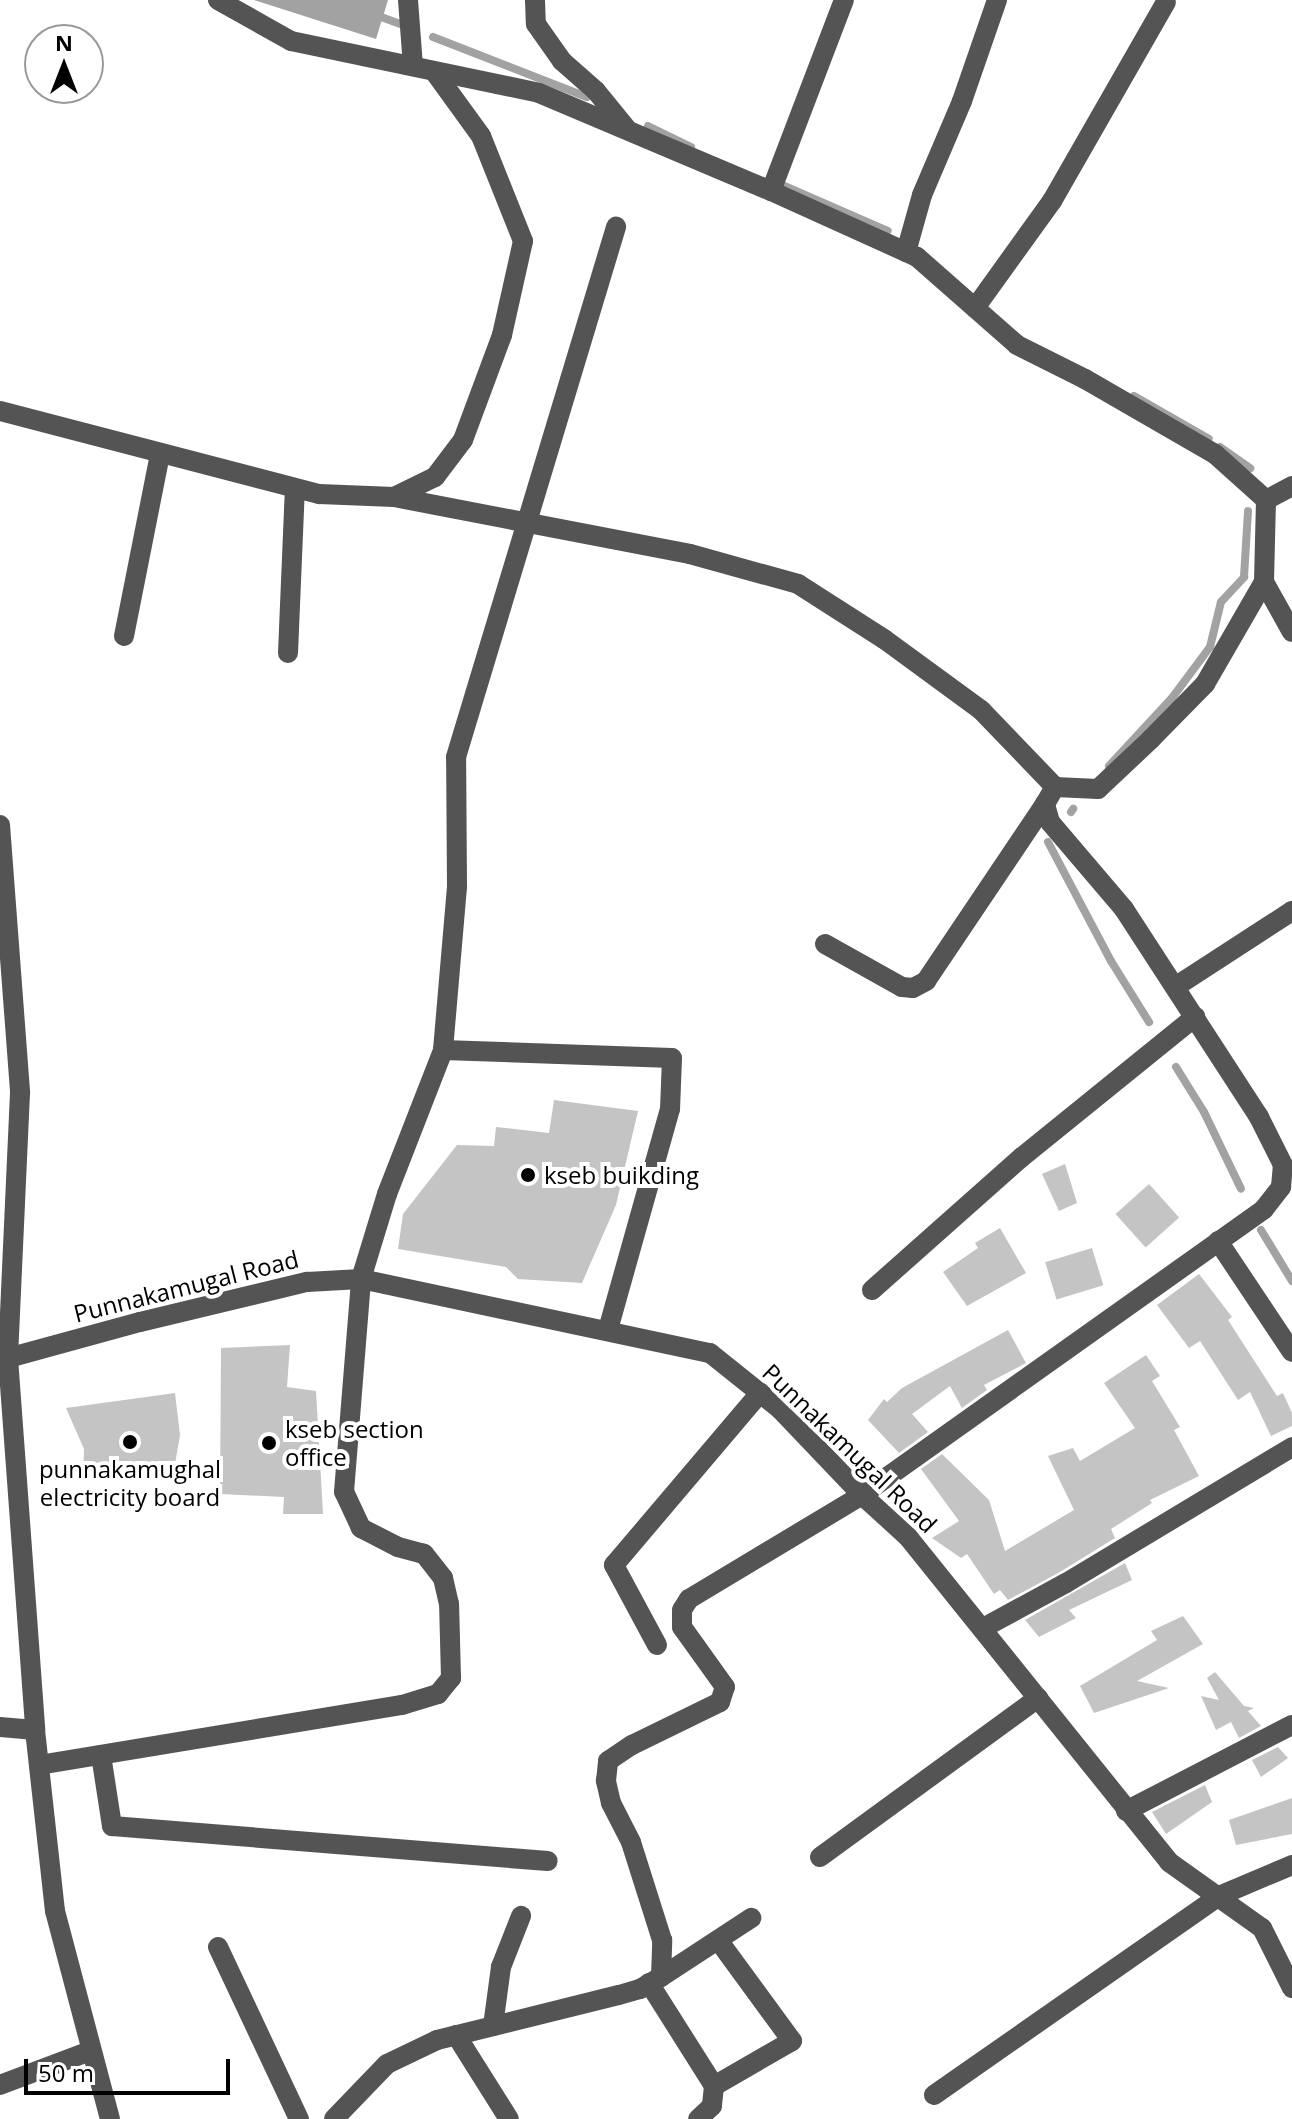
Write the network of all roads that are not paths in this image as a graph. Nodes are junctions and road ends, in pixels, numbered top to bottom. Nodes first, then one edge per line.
1 (218, 0) edge
2 (408, 0) edge
3 (535, 0) edge
4 (844, 0) edge
5 (997, 0) edge
6 (1166, 2) edge
7 (413, 66) junction
8 (436, 74) junction
9 (631, 133) junction
10 (771, 191) junction
11 (616, 227) dead end
12 (906, 252) junction
13 (975, 308) junction
14 (0, 411) edge
15 (160, 455) junction
16 (1292, 486) edge
17 (295, 489) junction
18 (394, 497) junction
19 (1266, 500) junction
20 (528, 524) junction
21 (1264, 582) junction
22 (1292, 632) edge
23 (124, 636) dead end
24 (288, 653) dead end
25 (1050, 795) junction
26 (0, 825) edge
27 (1292, 911) edge
28 (825, 944) dead end
29 (1175, 987) junction
30 (1195, 1017) junction
31 (443, 1050) junction
32 (1218, 1241) junction
33 (361, 1279) junction
34 (872, 1290) dead end
35 (608, 1330) junction
36 (1292, 1352) edge
37 (4, 1358) edge
38 (760, 1393) junction
39 (1292, 1447) edge
40 (862, 1495) junction
41 (983, 1628) junction
42 (657, 1645) dead end
43 (1038, 1698) junction
44 (1292, 1725) edge
45 (0, 1727) edge
46 (35, 1730) junction
47 (101, 1755) junction
48 (39, 1765) junction
49 (1126, 1811) junction
50 (820, 1857) dead end
51 (548, 1861) dead end
52 (1292, 1865) edge
53 (1219, 1896) junction
54 (521, 1916) dead end
55 (751, 1918) dead end
56 (718, 1940) junction
57 (218, 1947) dead end
58 (655, 1980) junction
59 (1292, 1988) edge
60 (493, 2026) junction
61 (456, 2035) junction
62 (90, 2051) junction
63 (0, 2085) edge
64 (714, 2086) junction
65 (934, 2095) dead end
66 (110, 2119) edge
67 (299, 2119) edge
68 (334, 2119) edge
69 (509, 2119) edge
70 (698, 2119) edge

1 - 7 street
2 - 7 street
3 - 9 street
4 - 10 street
5 - 12 street
6 - 13 street
7 - 8 street
8 - 9 street
8 - 18 street
9 - 10 street
10 - 12 street
11 - 20 street
12 - 13 street
13 - 19 street
14 - 15 street
15 - 17 street
15 - 23 street
16 - 19 street
17 - 18 street
17 - 24 street
18 - 20 street
19 - 21 street
20 - 25 street
20 - 31 street
21 - 22 street
21 - 25 street
25 - 28 street
25 - 29 street
26 - 37 street
27 - 29 street
29 - 30 street
30 - 32 street
30 - 34 street
31 - 33 street
31 - 35 street
32 - 36 street
32 - 40 street
33 - 35 street, Punnakamugal Road
33 - 37 street, Punnakamugal Road
33 - 47 street
35 - 38 street, Punnakamugal Road
37 - 46 street
38 - 40 street, Punnakamugal Road
38 - 42 street
39 - 41 street
40 - 41 street, Punnakamugal Road
40 - 58 street
41 - 43 street, Punnakamugal Road
43 - 49 street, Punnakamugal Road
43 - 50 street
44 - 49 street
45 - 46 street
46 - 48 street
47 - 48 street
47 - 51 street
48 - 62 street
49 - 53 street, Punnakamugal Road
52 - 53 street
53 - 59 street, Punnakamugal Road
53 - 65 street
54 - 60 street
55 - 56 street
56 - 58 street
56 - 64 street
57 - 67 street
58 - 60 street
58 - 64 street
60 - 61 street
61 - 68 street
61 - 69 street
62 - 63 street
62 - 66 street
64 - 70 street

